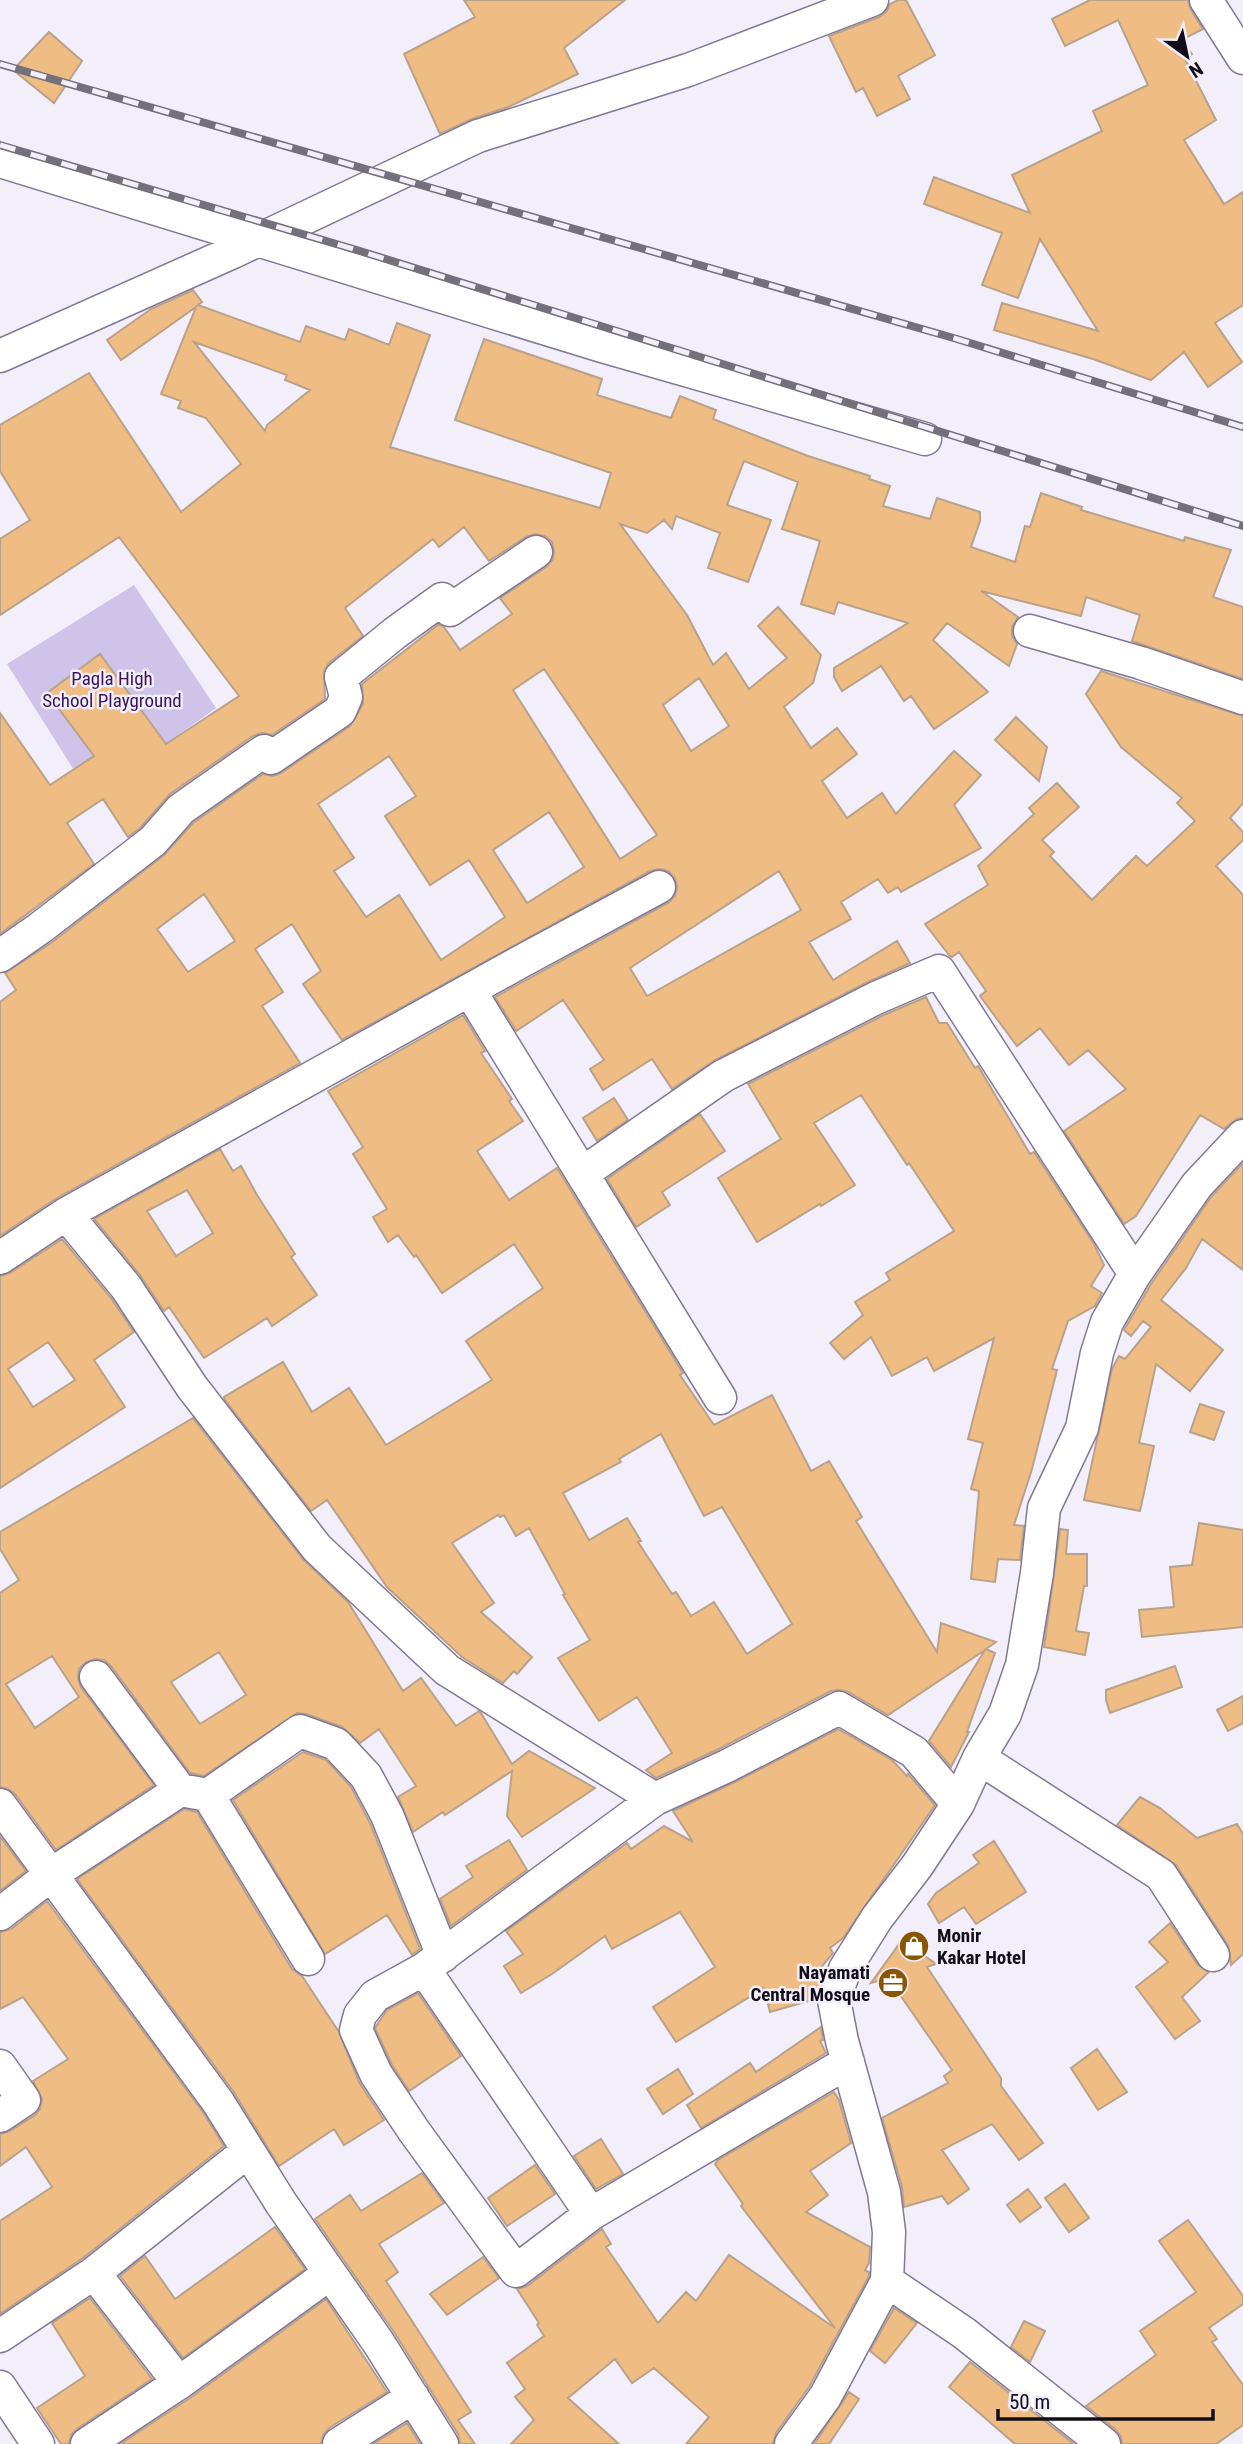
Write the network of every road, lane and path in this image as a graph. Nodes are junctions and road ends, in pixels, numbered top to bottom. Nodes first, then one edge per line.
1 (872, 0) edge
2 (1206, 0) edge
3 (1243, 58) edge
4 (0, 161) edge
5 (257, 240) junction
6 (0, 356) edge
7 (925, 439) dead end
8 (536, 552) dead end
9 (1030, 631) dead end
10 (1243, 698) edge
11 (659, 887) dead end
12 (0, 956) edge
13 (470, 991) junction
14 (1243, 1136) edge
15 (583, 1174) junction
16 (66, 1214) junction
17 (0, 1258) edge
18 (1135, 1275) junction
19 (720, 1398) dead end
20 (96, 1677) dead end
21 (979, 1758) junction
22 (194, 1792) junction
23 (655, 1799) junction
24 (958, 1804) junction
25 (0, 1805) edge
26 (52, 1874) junction
27 (0, 1914) edge
28 (1213, 1955) dead end
29 (308, 1959) dead end
30 (434, 1962) junction
31 (848, 2062) junction
32 (0, 2066) edge
33 (0, 2116) edge
34 (248, 2151) junction
35 (592, 2214) junction
36 (94, 2273) junction
37 (329, 2274) junction
38 (887, 2281) junction
39 (0, 2336) edge
40 (179, 2383) junction
41 (0, 2387) edge
42 (413, 2397) junction
43 (38, 2444) edge
44 (87, 2444) edge
45 (339, 2444) edge
46 (442, 2444) edge
47 (791, 2444) edge
48 (1104, 2444) edge

1 - 5 street
2 - 3 street
4 - 5 street
5 - 6 street
5 - 7 street
8 - 12 street
9 - 10 street
11 - 13 street
13 - 15 street
13 - 16 street
14 - 18 street
15 - 18 street
15 - 19 street
16 - 17 street
16 - 23 street
18 - 21 street
20 - 22 street
21 - 24 street
21 - 28 street
22 - 26 street
22 - 29 street
22 - 30 street
23 - 24 street
23 - 30 street
24 - 31 street
25 - 26 street
26 - 27 street
26 - 34 street
30 - 35 street
30 - 35 street
31 - 35 street
31 - 38 street
32 - 33 street
34 - 36 street
34 - 37 street
36 - 39 street
36 - 40 street
37 - 40 street
37 - 42 street
38 - 47 street
38 - 48 street
40 - 44 street
41 - 43 street
42 - 45 street
42 - 46 street

